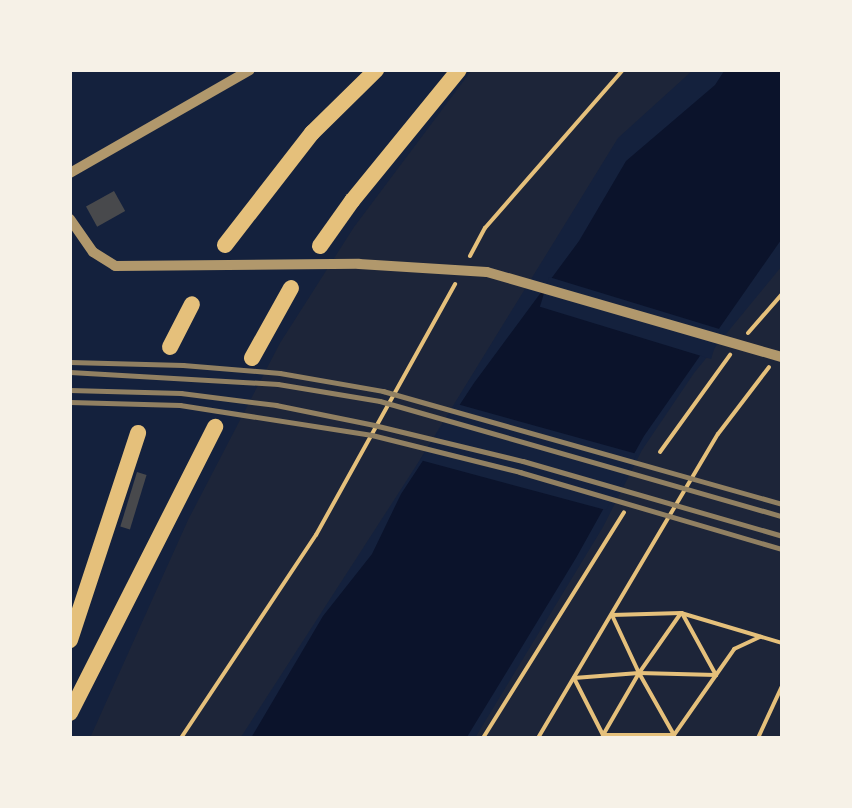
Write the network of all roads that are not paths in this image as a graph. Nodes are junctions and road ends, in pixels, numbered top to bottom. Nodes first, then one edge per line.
1 (250, 70) edge
2 (376, 70) edge
3 (459, 70) edge
4 (70, 173) edge
5 (70, 219) edge
6 (225, 245) dead end
7 (320, 246) dead end
8 (291, 288) dead end
9 (192, 304) dead end
10 (170, 347) dead end
11 (252, 358) dead end
12 (778, 359) edge
13 (215, 427) dead end
14 (138, 433) dead end
15 (70, 640) edge
16 (70, 713) edge

1 - 4 street
2 - 6 highway
3 - 7 highway
5 - 12 street
8 - 11 highway
9 - 10 highway
13 - 16 highway
14 - 15 highway

